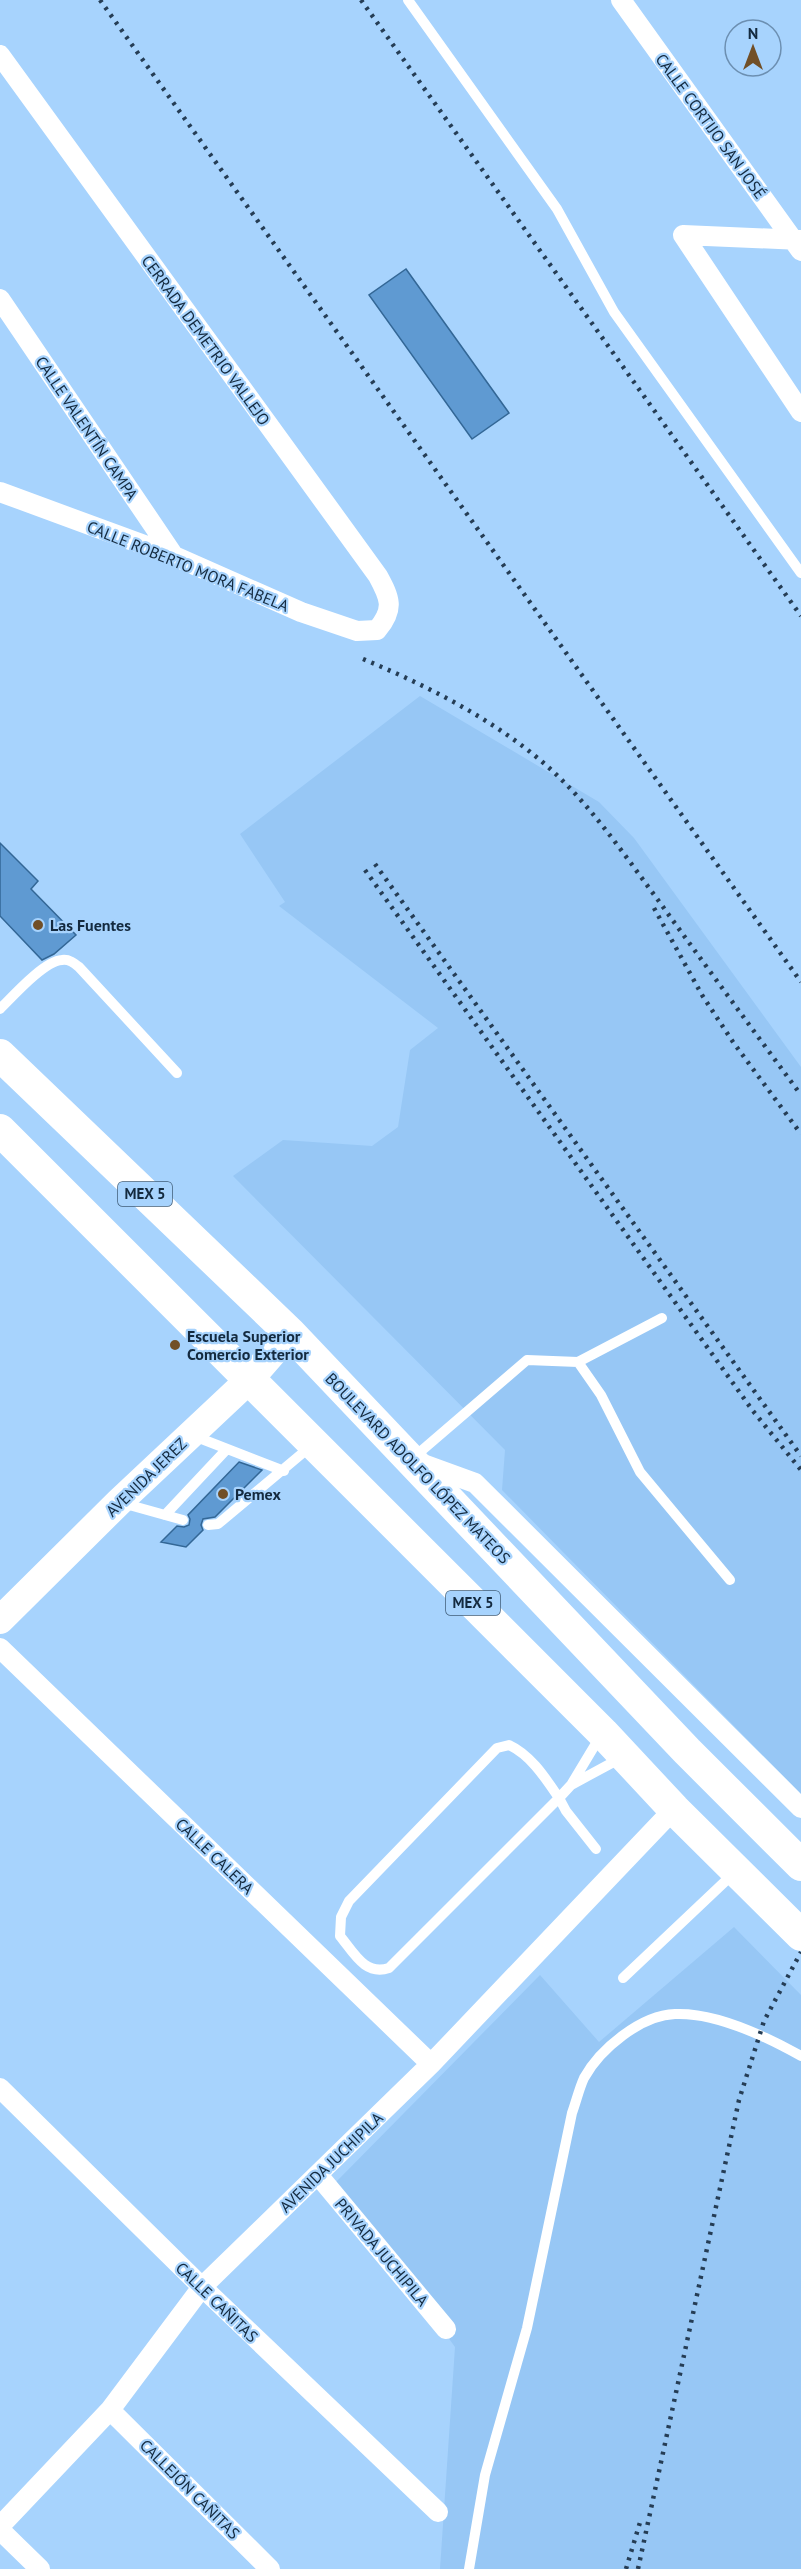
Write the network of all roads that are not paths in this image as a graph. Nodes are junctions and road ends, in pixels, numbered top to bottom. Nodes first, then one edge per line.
1 (408, 0) edge
2 (621, 0) edge
3 (0, 55) edge
4 (798, 244) edge
5 (0, 299) edge
6 (801, 412) edge
7 (0, 492) edge
8 (174, 556) junction
9 (801, 573) edge
10 (377, 630) joint
11 (0, 1010) edge
12 (0, 1055) edge
13 (177, 1073) dead end
14 (0, 1130) edge
15 (662, 1318) dead end
16 (290, 1333) junction
17 (578, 1362) junction
18 (250, 1379) junction
19 (191, 1435) junction
20 (314, 1444) junction
21 (226, 1450) junction
22 (411, 1460) junction
23 (284, 1471) junction
24 (119, 1502) junction
25 (165, 1515) junction
26 (183, 1520) dead end
27 (208, 1525) dead end
28 (730, 1580) dead end
29 (0, 1620) edge
30 (0, 1648) edge
31 (603, 1733) junction
32 (624, 1756) junction
33 (571, 1785) junction
34 (559, 1797) junction
35 (801, 1808) edge
36 (674, 1809) junction
37 (596, 1849) dead end
38 (801, 1865) edge
39 (736, 1870) junction
40 (790, 1907) edge
41 (801, 1935) edge
42 (623, 1978) dead end
43 (801, 2056) edge
44 (431, 2064) junction
45 (0, 2088) edge
46 (318, 2175) junction
47 (202, 2288) junction
48 (446, 2330) dead end
49 (110, 2410) junction
50 (438, 2512) dead end
51 (0, 2526) edge
52 (0, 2530) edge
53 (40, 2569) edge
54 (270, 2569) edge
55 (469, 2569) edge

1 - 9 lane
2 - 4 street, CALLE CORTIJO SAN JOSÉ
3 - 10 street, CERRADA DEMETRIO VALLEJO
4 - 6 street
5 - 8 street, CALLE VALENTÍN CAMPA
7 - 8 street, CALLE ROBERTO MORA FABELA
8 - 10 street, CALLE ROBERTO MORA FABELA
11 - 13 lane
12 - 16 main road, BOULEVARD ADOLFO LÓPEZ MATEOS / MEX 5
14 - 18 main road, MEX 5
15 - 17 lane
16 - 18 street, AVENIDA JEREZ
16 - 22 main road, BOULEVARD ADOLFO LÓPEZ MATEOS / MEX 5
17 - 22 lane
17 - 28 lane
18 - 19 street, AVENIDA JEREZ
18 - 20 main road, MEX 5
19 - 21 lane
19 - 24 street, AVENIDA JEREZ
20 - 23 lane
20 - 31 main road, MEX 5
21 - 23 lane
21 - 25 lane
22 - 35 street
22 - 38 main road, BOULEVARD ADOLFO LÓPEZ MATEOS / MEX 5
23 - 27 lane
24 - 25 lane
24 - 29 street, AVENIDA JEREZ
25 - 26 lane
30 - 44 street, CALLE CALERA
31 - 32 main road, MEX 5
31 - 33 lane
32 - 33 lane
32 - 36 main road, MEX 5
33 - 34 lane
34 - 34 lane
34 - 37 lane
36 - 39 main road, MEX 5
36 - 44 street, AVENIDA JUCHIPILA
39 - 40 main road, MEX 5
39 - 42 lane
40 - 41 main road, MEX 5
43 - 55 lane
44 - 46 street, AVENIDA JUCHIPILA
45 - 47 street, CALLE CAÑITAS
46 - 47 street, AVENIDA JUCHIPILA
46 - 48 street, PRIVADA JUCHIPILA
47 - 49 street, AVENIDA JUCHIPILA
47 - 50 street, CALLE CAÑITAS
49 - 51 street, AVENIDA JUCHIPILA
49 - 54 street, CALLEJÓN CAÑITAS
52 - 53 street

